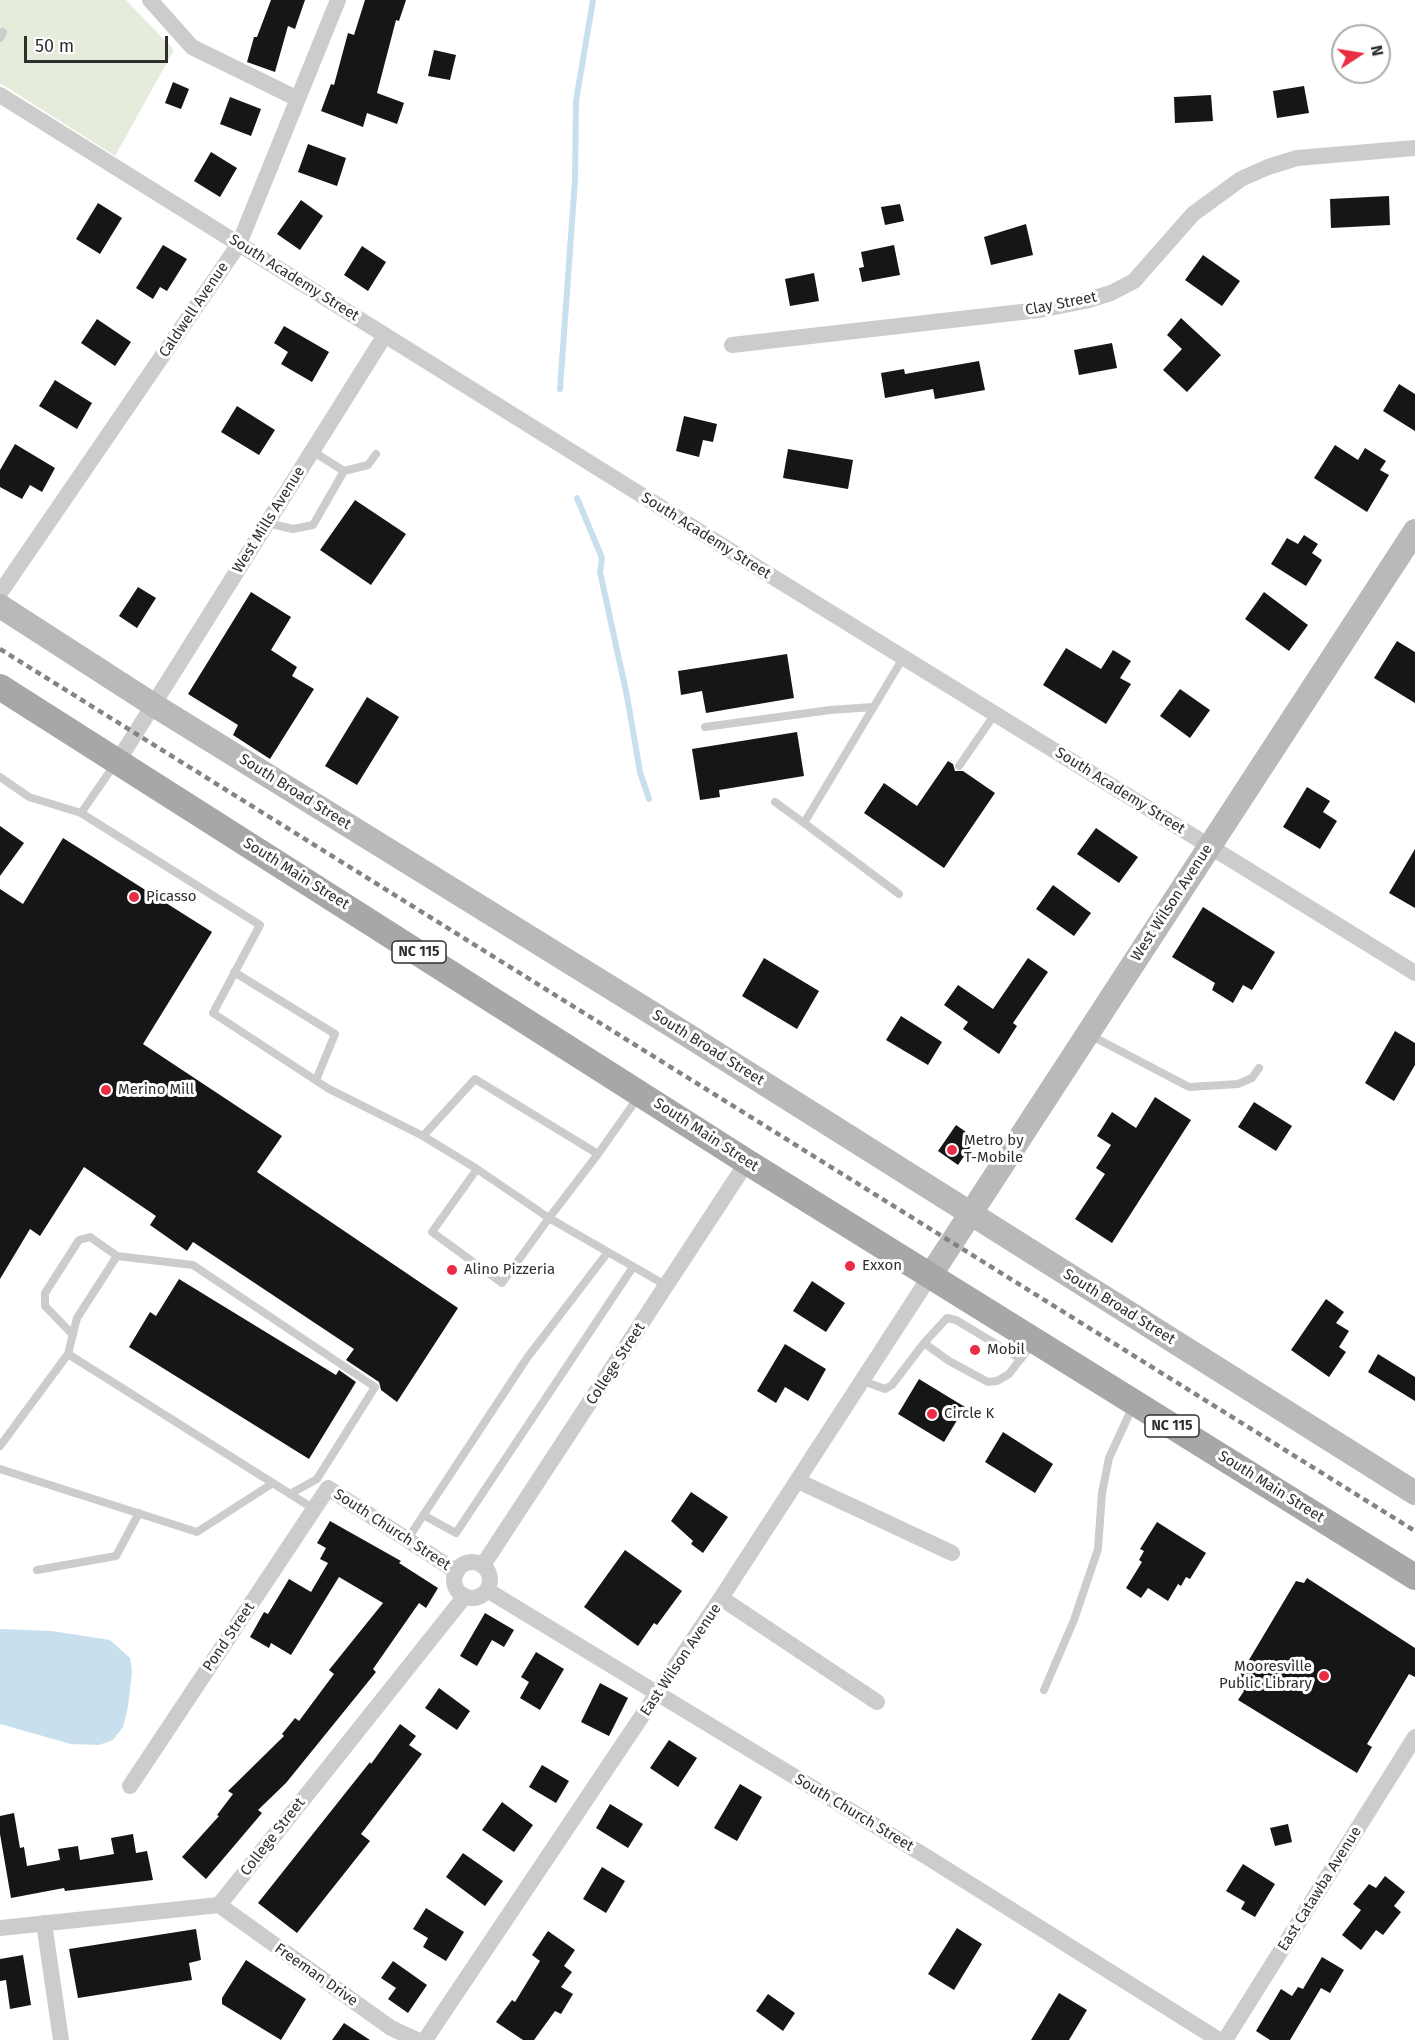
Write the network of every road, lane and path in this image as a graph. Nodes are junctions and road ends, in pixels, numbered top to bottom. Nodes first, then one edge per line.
1 (150, 0) edge
2 (338, 0) edge
3 (0, 95) edge
4 (298, 99) junction
5 (1415, 148) edge
6 (239, 244) junction
7 (385, 335) junction
8 (732, 345) dead end
9 (312, 451) junction
10 (376, 454) dead end
11 (344, 471) junction
12 (267, 523) junction
13 (1415, 531) edge
14 (0, 593) edge
15 (0, 606) edge
16 (903, 658) junction
17 (0, 687) edge
18 (153, 704) junction
19 (873, 707) junction
20 (995, 714) junction
21 (705, 727) dead end
22 (117, 761) junction
23 (959, 766) dead end
24 (0, 777) edge
25 (775, 802) dead end
26 (81, 813) junction
27 (804, 823) junction
28 (1209, 846) junction
29 (899, 894) dead end
30 (234, 972) junction
31 (1415, 973) edge
32 (1088, 1034) junction
33 (1259, 1068) dead end
34 (316, 1080) junction
35 (641, 1093) junction
36 (423, 1136) junction
37 (598, 1154) junction
38 (747, 1162) junction
39 (477, 1169) junction
40 (971, 1214) junction
41 (549, 1218) junction
42 (608, 1252) junction
43 (117, 1256) junction
44 (633, 1267) junction
45 (930, 1276) junction
46 (667, 1286) junction
47 (73, 1335) junction
48 (924, 1343) junction
49 (1027, 1350) junction
50 (68, 1354) junction
51 (971, 1360) dead end
52 (965, 1370) junction
53 (863, 1381) junction
54 (1135, 1403) junction
55 (0, 1446) edge
56 (0, 1469) edge
57 (798, 1481) junction
58 (273, 1483) junction
59 (322, 1484) junction
60 (1415, 1493) edge
61 (290, 1494) junction
62 (314, 1509) junction
63 (139, 1513) junction
64 (423, 1515) junction
65 (407, 1540) junction
66 (952, 1553) dead end
67 (483, 1565) junction
68 (37, 1570) dead end
69 (457, 1572) junction
70 (1415, 1577) edge
71 (487, 1590) junction
72 (465, 1596) junction
73 (721, 1598) junction
74 (1044, 1690) dead end
75 (657, 1695) junction
76 (878, 1702) dead end
77 (1415, 1737) edge
78 (130, 1786) dead end
79 (219, 1905) junction
80 (45, 1923) junction
81 (0, 1928) edge
82 (62, 2040) edge
83 (417, 2040) edge
84 (425, 2040) edge
85 (1219, 2040) edge
86 (1225, 2040) edge

1 - 4 street
2 - 4 street, Caldwell Avenue
3 - 6 street, South Academy Street
4 - 6 street, Caldwell Avenue
5 - 8 street, Clay Street
6 - 7 street, South Academy Street
6 - 14 street, Caldwell Avenue
7 - 9 street, West Mills Avenue
7 - 16 street, South Academy Street
9 - 11 lane
9 - 12 street, West Mills Avenue
10 - 11 lane
11 - 12 lane
12 - 18 street, West Mills Avenue
13 - 28 street, West Wilson Avenue
15 - 18 street, South Broad Street
16 - 19 lane
16 - 20 street, South Academy Street
17 - 22 main road, South Main Street / NC 115
18 - 22 street, West Mills Avenue
18 - 40 street, South Broad Street
19 - 21 lane
19 - 27 lane
20 - 23 lane
20 - 28 street, South Academy Street
22 - 26 lane
22 - 35 main road, South Main Street / NC 115
24 - 26 lane
25 - 27 lane
26 - 30 lane
27 - 29 lane
28 - 31 street, South Academy Street
28 - 32 street, West Wilson Avenue
30 - 34 lane
30 - 34 lane
32 - 33 lane
32 - 40 street, West Wilson Avenue
34 - 36 lane
35 - 37 lane
35 - 38 main road, South Main Street / NC 115
36 - 37 lane
36 - 39 lane
37 - 41 lane
38 - 45 main road, South Main Street / NC 115
38 - 46 street, College Street
39 - 41 lane
39 - 41 lane
40 - 45 street, West Wilson Avenue
40 - 60 street, South Broad Street
41 - 42 lane
42 - 44 lane
42 - 64 lane
43 - 47 lane
43 - 47 lane
43 - 59 lane
44 - 46 lane
44 - 64 lane
45 - 49 main road, South Main Street / NC 115
45 - 53 street, East Wilson Avenue
46 - 67 street, College Street
47 - 50 lane
48 - 49 lane
48 - 52 lane
48 - 53 lane
49 - 52 lane
49 - 54 main road, South Main Street / NC 115
50 - 55 lane
50 - 58 lane
51 - 52 lane
53 - 57 street, East Wilson Avenue
54 - 70 main road, South Main Street / NC 115
54 - 74 lane
56 - 63 lane
57 - 66 street
57 - 73 street, East Wilson Avenue
58 - 61 lane
58 - 63 lane
59 - 61 lane
59 - 62 street, Pond Street
59 - 65 street, South Church Street
61 - 62 lane
62 - 78 street, Pond Street
63 - 68 lane
64 - 65 lane
65 - 69 street, South Church Street
67 - 69 street
67 - 71 street
69 - 72 street
71 - 72 street
71 - 75 street, South Church Street
72 - 79 street, College Street
73 - 75 street, East Wilson Avenue
73 - 76 street
75 - 84 street, East Wilson Avenue
75 - 85 street, South Church Street
77 - 86 street, East Catawba Avenue
79 - 80 street
79 - 83 street, Freeman Drive
80 - 81 street
80 - 82 street

